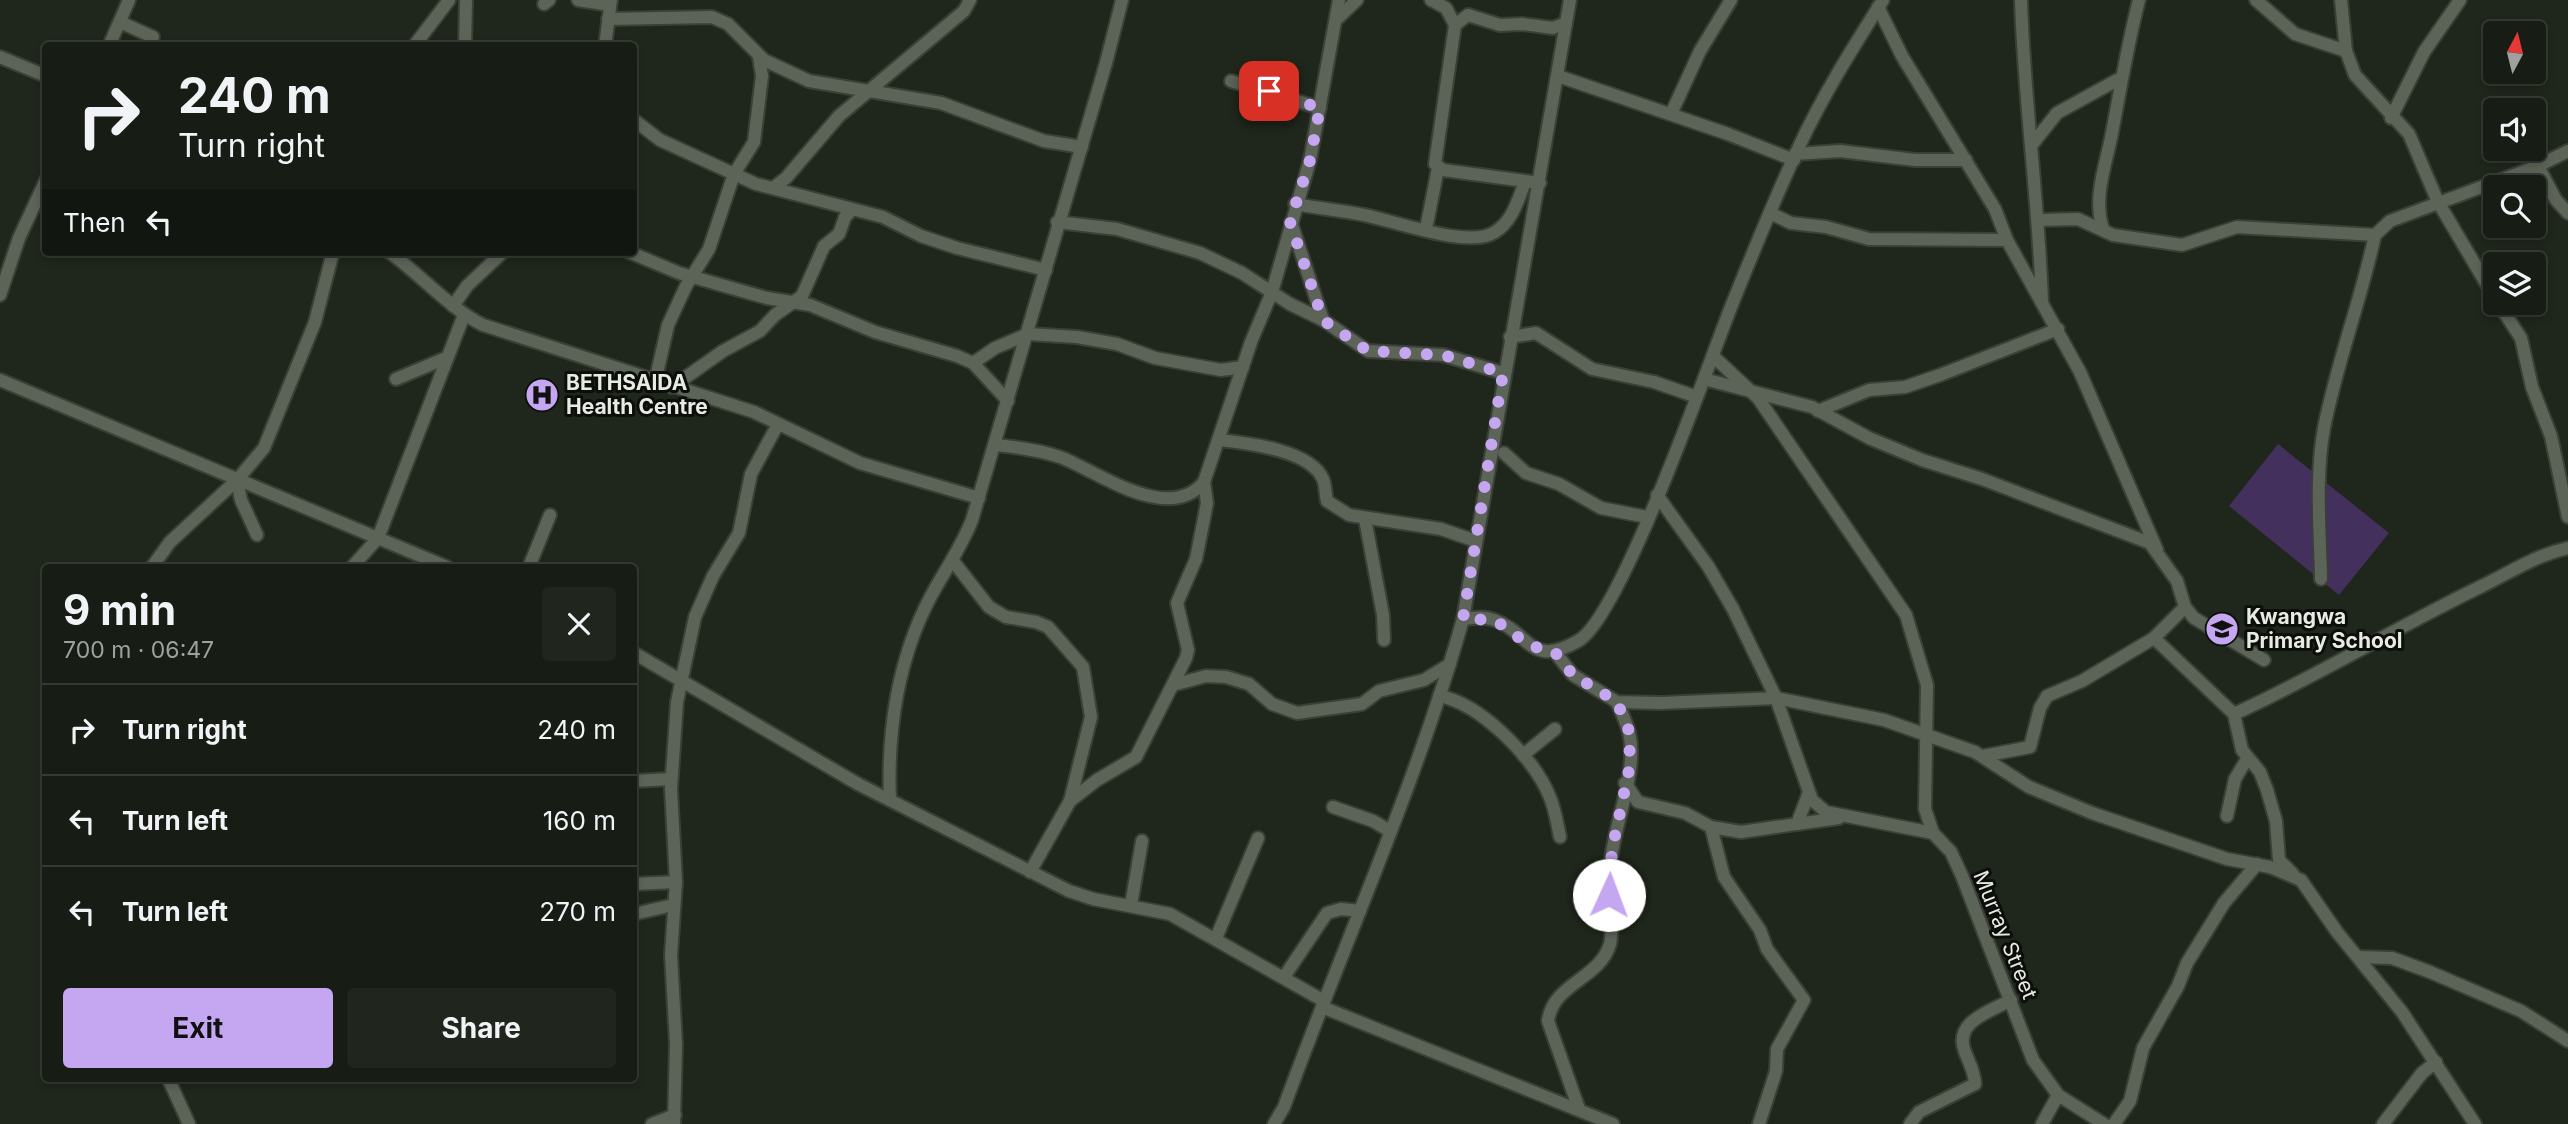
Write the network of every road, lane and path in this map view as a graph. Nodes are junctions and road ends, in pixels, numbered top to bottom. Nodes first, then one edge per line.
1 (129, 0) edge
2 (449, 0) edge
3 (466, 0) edge
4 (578, 0) edge
5 (970, 0) edge
6 (1122, 0) edge
7 (1339, 0) edge
8 (1357, 0) edge
9 (1431, 0) edge
10 (1570, 0) edge
11 (1731, 0) edge
12 (2021, 0) edge
13 (2138, 0) edge
14 (2256, 0) edge
15 (2341, 0) edge
16 (2460, 0) edge
17 (610, 2) edge
18 (1880, 4) edge
19 (1338, 18) junction
20 (608, 19) junction
21 (120, 22) junction
22 (1566, 23) junction
23 (1455, 25) junction
24 (153, 37) dead end
25 (111, 42) edge
26 (417, 42) edge
27 (465, 42) edge
28 (605, 42) edge
29 (2346, 51) junction
30 (0, 57) edge
31 (760, 57) junction
32 (42, 74) edge
33 (1558, 76) junction
34 (2119, 79) junction
35 (1231, 80) dead end
36 (871, 92) junction
37 (1320, 108) junction
38 (1671, 114) junction
39 (2391, 118) junction
40 (637, 122) edge
41 (2031, 146) junction
42 (1082, 147) junction
43 (2568, 151) edge
44 (1794, 157) junction
45 (1966, 160) junction
46 (2538, 166) junction
47 (1438, 168) junction
48 (734, 174) junction
49 (1525, 183) junction
50 (1540, 183) junction
51 (773, 188) junction
52 (42, 189) edge
53 (2438, 202) junction
54 (1295, 204) junction
55 (852, 210) junction
56 (1770, 213) junction
57 (2568, 213) edge
58 (2040, 220) junction
59 (1058, 222) junction
60 (1290, 222) junction
61 (1426, 229) junction
62 (2103, 229) junction
63 (2375, 235) junction
64 (2007, 240) junction
65 (637, 255) edge
66 (332, 256) edge
67 (394, 256) edge
68 (499, 256) edge
69 (1046, 270) junction
70 (692, 277) junction
71 (2483, 278) edge
72 (1272, 292) junction
73 (0, 295) edge
74 (794, 302) junction
75 (2042, 305) junction
76 (453, 306) junction
77 (464, 315) junction
78 (2506, 315) edge
79 (1323, 320) junction
80 (2058, 329) junction
81 (1028, 334) junction
82 (1510, 337) junction
83 (1713, 356) junction
84 (446, 358) junction
85 (973, 363) junction
86 (1243, 367) junction
87 (1503, 373) junction
88 (396, 379) dead end
89 (1704, 379) junction
90 (0, 380) edge
91 (655, 382) junction
92 (672, 387) junction
93 (1752, 391) junction
94 (1697, 397) junction
95 (1008, 401) junction
96 (1818, 411) junction
97 (778, 424) junction
98 (1219, 440) junction
99 (996, 445) junction
100 (1504, 453) dead end
101 (237, 480) junction
102 (1204, 482) junction
103 (1657, 495) junction
104 (979, 498) junction
105 (550, 515) dead end
106 (1647, 517) junction
107 (2568, 517) edge
108 (1365, 519) junction
109 (257, 535) dead end
110 (378, 538) junction
111 (1476, 541) junction
112 (2568, 548) edge
113 (2157, 550) junction
114 (953, 561) junction
115 (154, 564) edge
116 (355, 564) edge
117 (440, 564) edge
118 (530, 564) edge
119 (2321, 579) dead end
120 (2185, 607) junction
121 (1463, 619) junction
122 (2154, 638) junction
123 (1384, 640) dead end
124 (1554, 651) junction
125 (637, 655) edge
126 (2264, 660) dead end
127 (1450, 664) junction
128 (681, 681) junction
129 (1173, 685) junction
130 (1439, 696) junction
131 (1776, 698) junction
132 (1617, 702) junction
133 (2234, 714) junction
134 (1555, 729) dead end
135 (1925, 734) junction
136 (1524, 755) junction
137 (1983, 757) junction
138 (2248, 759) junction
139 (671, 779) junction
140 (637, 781) edge
141 (1625, 783) junction
142 (1808, 795) junction
143 (890, 800) junction
144 (1070, 801) junction
145 (1622, 801) junction
146 (1636, 802) junction
147 (1333, 807) dead end
148 (2227, 816) dead end
149 (1847, 817) junction
150 (1797, 824) junction
151 (1711, 827) junction
152 (1390, 831) junction
153 (1933, 833) junction
154 (1560, 837) dead end
155 (1258, 838) dead end
156 (1142, 841) dead end
157 (2257, 864) junction
158 (1031, 872) junction
159 (2296, 877) junction
160 (676, 883) junction
161 (637, 884) edge
162 (673, 905) junction
163 (1131, 905) junction
164 (1360, 911) junction
165 (637, 913) edge
166 (1216, 938) junction
167 (2358, 957) junction
168 (1284, 977) junction
169 (2011, 1000) junction
170 (1323, 1004) junction
171 (2568, 1041) edge
172 (2436, 1062) junction
173 (169, 1082) edge
174 (2058, 1095) junction
175 (1579, 1109) junction
176 (674, 1120) edge
177 (189, 1124) edge
178 (652, 1124) edge
179 (1274, 1124) edge
180 (1613, 1124) edge
181 (1759, 1124) edge
182 (1910, 1124) edge
183 (2042, 1124) edge
184 (2104, 1124) edge
185 (2114, 1124) edge
186 (2383, 1124) edge
187 (2475, 1124) edge

1 - 21 street
2 - 26 street
3 - 27 street
4 - 17 street
5 - 36 street
6 - 42 street
7 - 19 street
8 - 19 street
9 - 23 street
10 - 22 street
11 - 38 street
12 - 41 street
13 - 34 street
14 - 29 street
15 - 29 street
16 - 39 street
17 - 20 street
18 - 44 street
18 - 45 street
19 - 37 street
20 - 28 street
20 - 31 street
21 - 24 street
21 - 25 street
22 - 23 street
22 - 33 street
23 - 47 street
29 - 39 street
30 - 32 street
31 - 36 street
31 - 48 street
33 - 38 street
33 - 50 street
34 - 41 street
34 - 62 street
35 - 37 street
36 - 42 street
36 - 51 street
37 - 54 street
38 - 44 street
39 - 53 street
40 - 48 street
41 - 58 street
42 - 59 street
43 - 46 street
44 - 45 street
44 - 56 street
45 - 64 street
46 - 53 street
46 - 57 street
47 - 49 street
47 - 61 street
48 - 51 street
48 - 70 street
49 - 50 street
49 - 61 street
50 - 82 street
51 - 55 street
52 - 73 street
53 - 63 street
53 - 71 street
54 - 60 street
54 - 61 street
55 - 69 street
55 - 74 street
56 - 64 street
56 - 83 street
58 - 62 street
58 - 75 street
59 - 69 street
59 - 72 street
60 - 72 street
60 - 79 street
62 - 63 street
63 - 119 street
64 - 75 street
65 - 70 street
66 - 101 street
67 - 76 street
68 - 76 street
69 - 81 street
70 - 74 street
70 - 91 street
72 - 79 street
72 - 86 street
74 - 85 street
74 - 92 street
75 - 80 street
76 - 77 street
77 - 84 street
77 - 91 street
78 - 107 street
79 - 87 street
80 - 96 street
80 - 113 street
81 - 85 street
81 - 86 street
81 - 95 street
82 - 87 street
82 - 94 street
83 - 89 street
83 - 93 street
84 - 88 street
84 - 110 street
85 - 95 street
86 - 98 street
87 - 111 street
89 - 93 street
89 - 94 street
90 - 101 street
91 - 92 street
92 - 97 street
93 - 96 street
93 - 135 street, Murray Street
94 - 103 street
95 - 99 street
96 - 113 street
97 - 104 street
97 - 128 street
98 - 102 street
98 - 108 street
99 - 102 street
99 - 104 street
100 - 106 street
101 - 109 street
101 - 110 street
101 - 115 street
102 - 129 street
103 - 106 street
103 - 131 street
104 - 114 street
105 - 118 street
106 - 124 street
108 - 111 street
108 - 123 street
110 - 116 street
110 - 117 street
111 - 121 street
112 - 133 street
113 - 120 street
114 - 143 street
114 - 144 street
120 - 122 street
120 - 126 street
121 - 124 street
121 - 127 street
122 - 133 street
122 - 137 street
124 - 132 street
125 - 128 street
127 - 129 street
127 - 130 street
128 - 139 street
128 - 143 street
129 - 144 street
130 - 136 street
130 - 152 street
131 - 132 street
131 - 135 street
131 - 142 street
132 - 141 street
133 - 138 street
134 - 136 street
135 - 137 street
135 - 153 street, Murray Street
136 - 154 street
137 - 157 street
138 - 148 street
138 - 159 street
139 - 140 street
139 - 160 street
141 - 145 street
141 - 146 street
142 - 149 street
142 - 150 street
143 - 158 street
144 - 158 street
145 - 146 street
145 - 175 street
146 - 151 street
147 - 152 street
149 - 150 street
149 - 153 street
150 - 151 street
151 - 181 street
152 - 164 street
153 - 169 street, Murray Street
155 - 166 street
156 - 163 street
157 - 159 street
157 - 185 street
158 - 163 street
159 - 167 street
160 - 161 street
160 - 162 street
162 - 165 street
162 - 176 street
163 - 166 street
164 - 168 street
164 - 170 street
166 - 168 street
167 - 171 street
167 - 172 street
168 - 170 street
169 - 174 street, Murray Street
169 - 182 street
170 - 175 street
170 - 179 street
172 - 186 street
172 - 187 street
173 - 177 street
174 - 183 street
174 - 184 street, Murray Street
175 - 180 street
176 - 178 street

